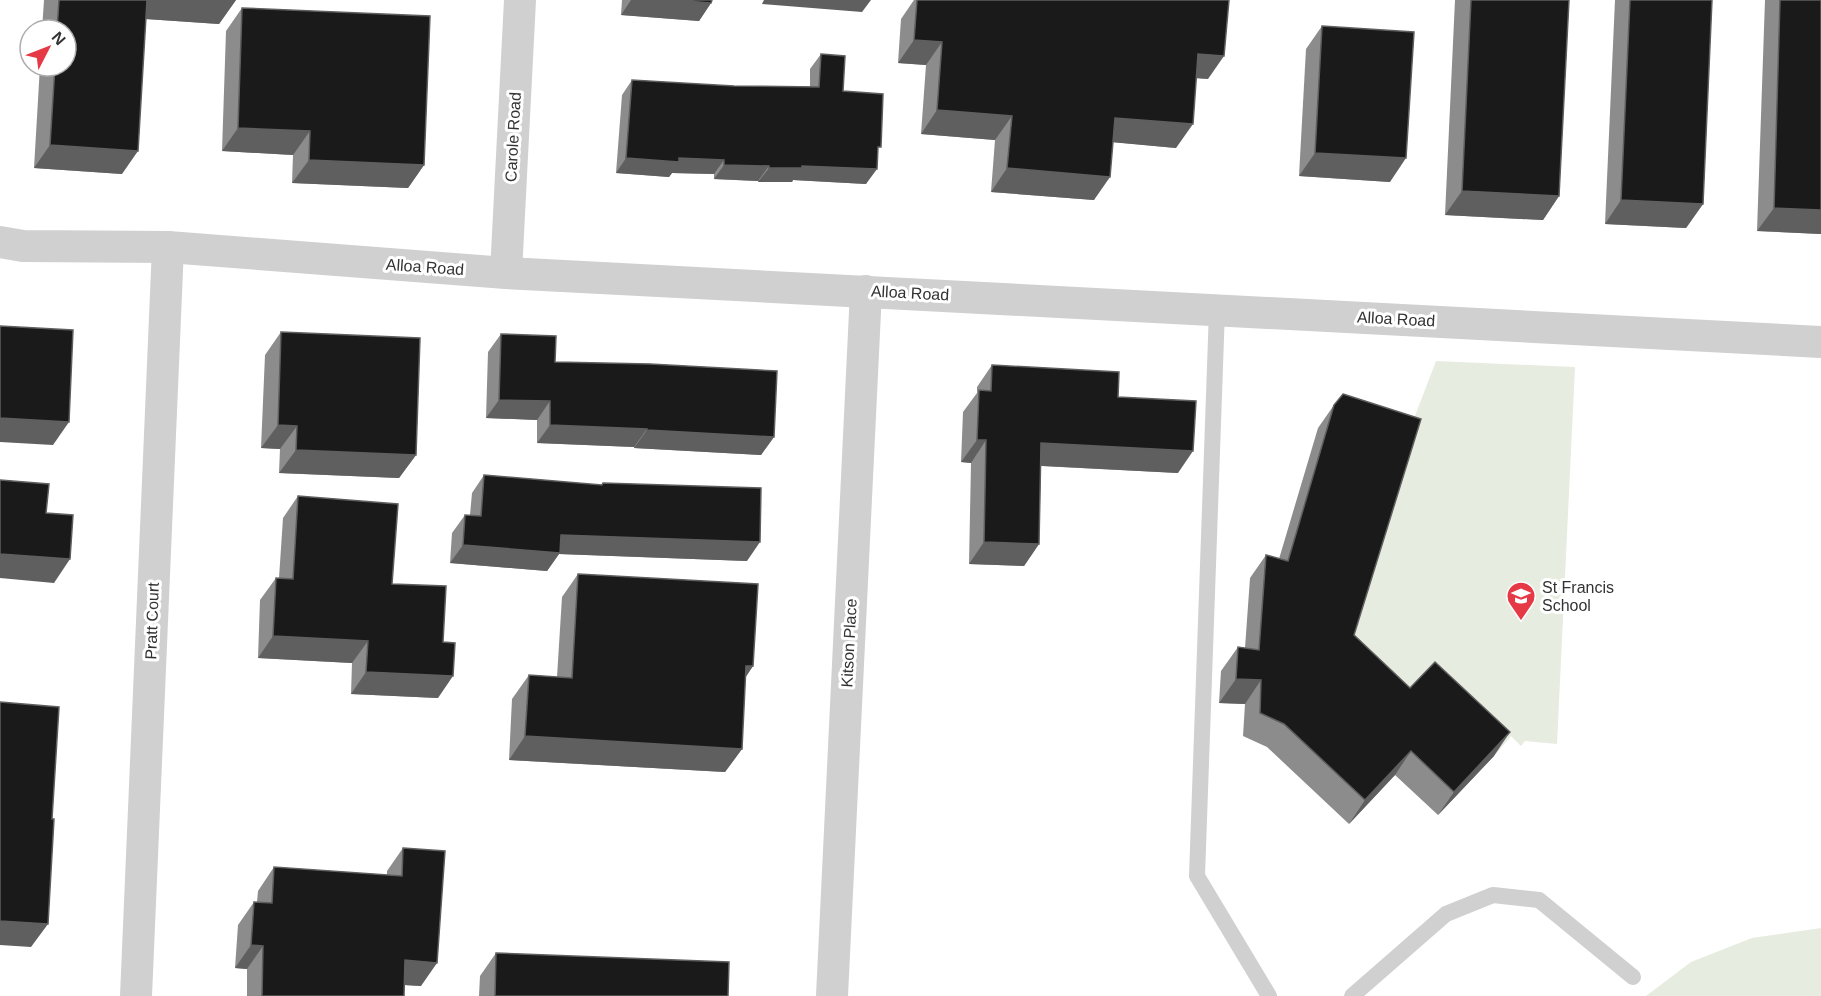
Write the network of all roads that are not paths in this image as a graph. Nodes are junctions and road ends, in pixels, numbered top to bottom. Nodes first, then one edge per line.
1 (520, 0) edge
2 (0, 242) edge
3 (168, 247) junction
4 (506, 273) junction
5 (866, 291) junction
6 (1217, 310) junction
7 (1821, 342) edge
8 (1633, 977) dead end
9 (136, 996) edge
10 (832, 996) edge
11 (1269, 996) edge
12 (1352, 996) edge

1 - 4 street, Carole Road
2 - 3 street, Alloa Road
3 - 4 street, Alloa Road
3 - 9 street, Pratt Court
4 - 5 street, Alloa Road
5 - 6 street, Alloa Road
5 - 10 street, Kitson Place
6 - 7 street, Alloa Road
6 - 11 lane
8 - 12 lane

